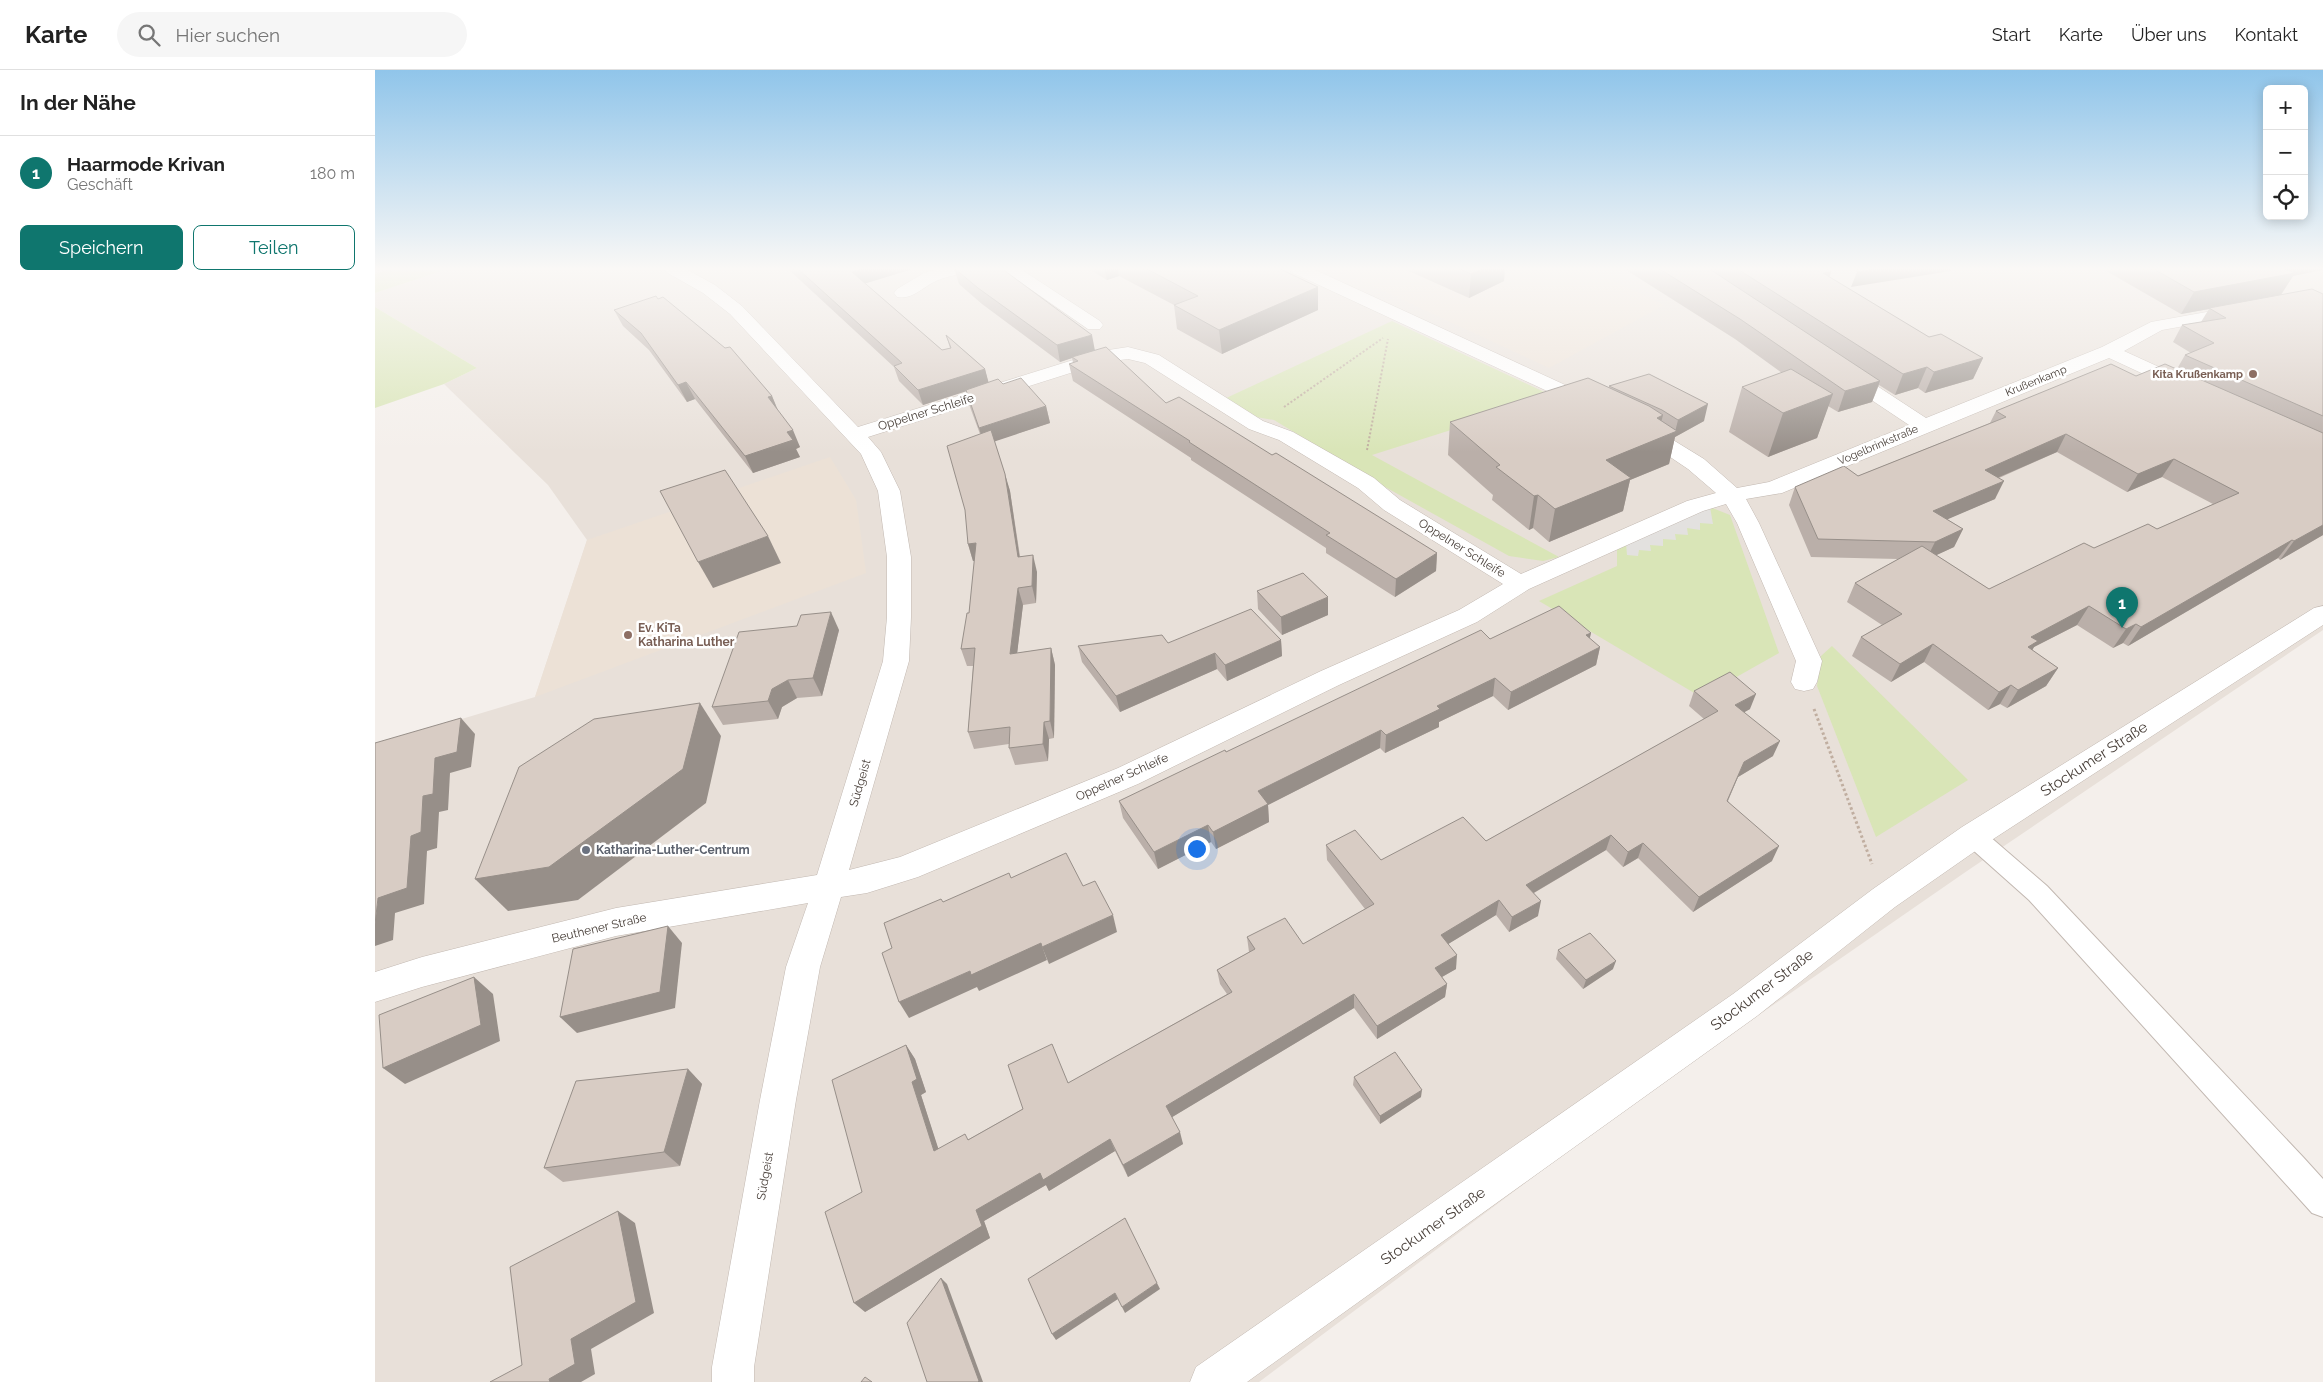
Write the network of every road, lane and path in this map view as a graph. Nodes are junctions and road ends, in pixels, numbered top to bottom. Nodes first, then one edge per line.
1 (755, 329) edge
2 (1429, 329) edge
3 (2151, 329) edge
4 (2109, 352) junction
5 (1832, 365) edge
6 (2198, 392) edge
7 (1256, 425) junction
8 (1924, 426) junction
9 (854, 435) junction
10 (1366, 483) junction
11 (1732, 495) junction
12 (1520, 584) junction
13 (2323, 614) edge
14 (1804, 682) joint
15 (1973, 836) junction
16 (828, 887) junction
17 (1884, 898) junction
18 (375, 987) edge
19 (2323, 1202) edge
20 (733, 1382) edge
21 (1211, 1382) edge

1 - 9 street, Südgeist
2 - 11 street
3 - 4 street, Krußenkamp
4 - 6 street
4 - 8 street, Krußenkamp
5 - 8 street, Vogelbrinkstraße
7 - 9 street, Oppelner Schleife
7 - 10 street, Oppelner Schleife
7 - 10 path
8 - 11 street, Vogelbrinkstraße
9 - 16 street, Südgeist
10 - 12 street, Oppelner Schleife
11 - 12 street, Vogelbrinkstraße
11 - 14 street
12 - 16 street, Oppelner Schleife
13 - 15 street, Stockumer Straße
14 - 17 path
15 - 17 street, Stockumer Straße
15 - 19 lane
16 - 18 street, Beuthener Straße
16 - 20 street, Südgeist
17 - 21 street, Stockumer Straße

